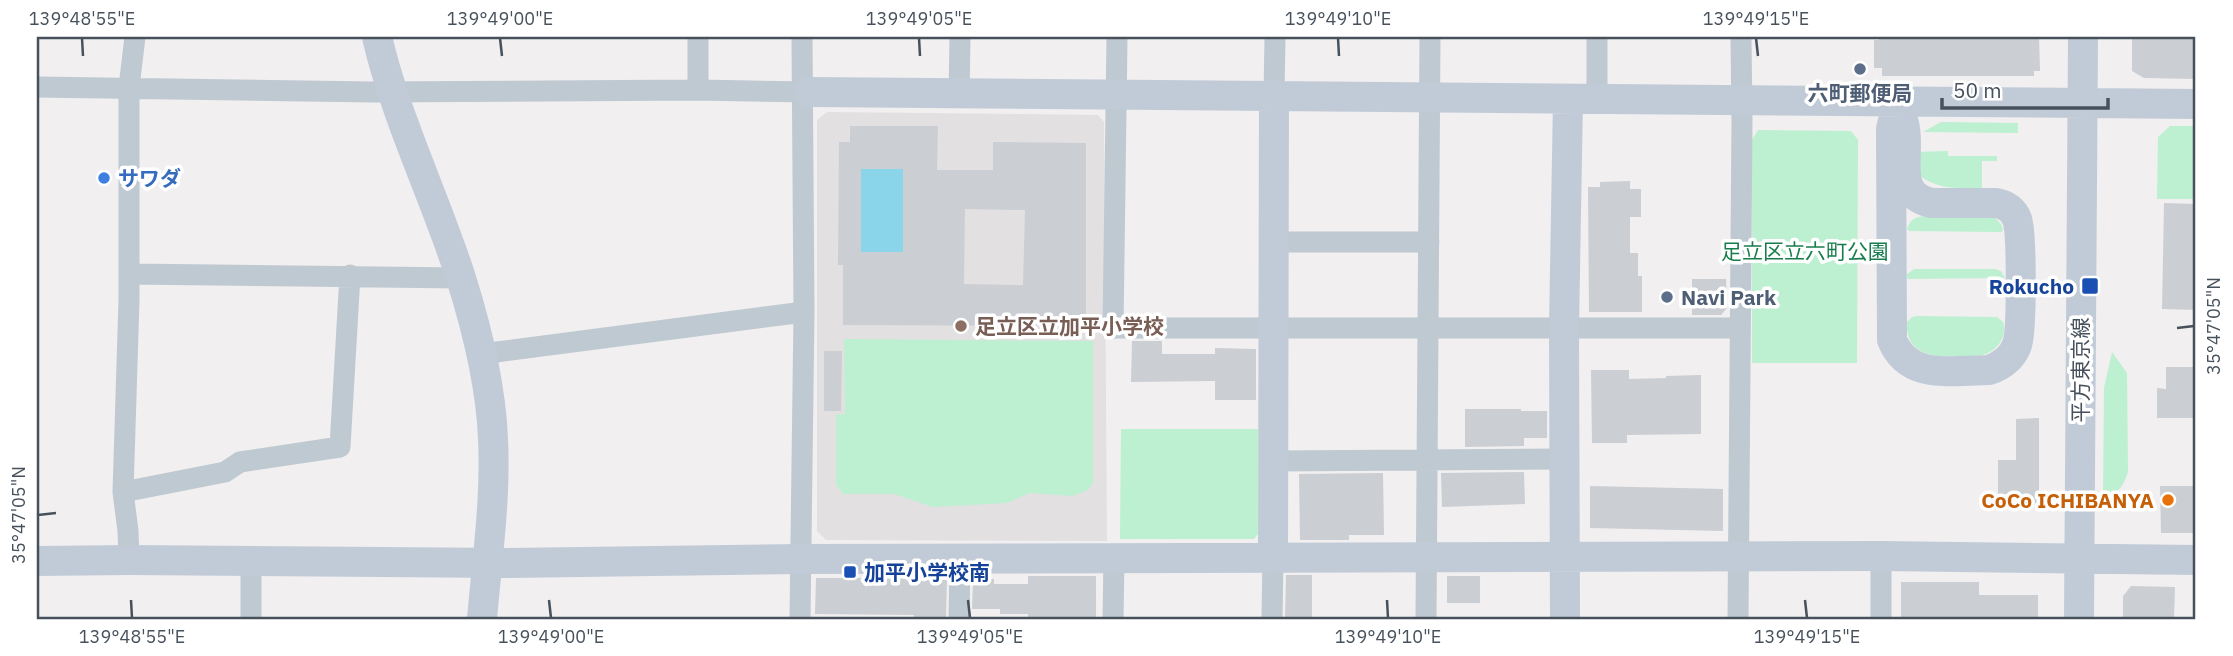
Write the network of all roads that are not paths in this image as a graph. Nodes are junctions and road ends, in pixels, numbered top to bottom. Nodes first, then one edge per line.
1 (135, 37) edge
2 (377, 37) edge
3 (698, 37) edge
4 (802, 37) edge
5 (960, 37) edge
6 (1116, 37) edge
7 (1275, 37) edge
8 (1430, 37) edge
9 (1597, 37) edge
10 (1741, 37) edge
11 (2083, 37) edge
12 (37, 87) edge
13 (129, 87) junction
14 (698, 90) junction
15 (806, 91) junction
16 (394, 92) junction
17 (959, 94) junction
18 (1116, 94) junction
19 (1274, 95) junction
20 (1431, 98) junction
21 (1583, 99) junction
22 (1742, 100) junction
23 (2083, 102) junction
24 (1897, 103) junction
25 (2196, 104) edge
26 (1274, 242) junction
27 (1429, 242) junction
28 (129, 274) junction
29 (349, 275) junction
30 (461, 278) junction
31 (804, 312) junction
32 (1428, 327) junction
33 (1273, 328) junction
34 (1564, 328) junction
35 (1740, 328) junction
36 (481, 354) junction
37 (1428, 460) junction
38 (1565, 460) junction
39 (1274, 461) junction
40 (123, 492) junction
41 (1881, 556) junction
42 (1565, 557) junction
43 (960, 558) junction
44 (1114, 558) junction
45 (1273, 558) junction
46 (1427, 558) junction
47 (1738, 558) junction
48 (2080, 558) junction
49 (800, 559) junction
50 (130, 560) junction
51 (2196, 560) edge
52 (37, 561) edge
53 (251, 562) junction
54 (487, 562) junction
55 (251, 619) edge
56 (482, 619) edge
57 (800, 619) edge
58 (960, 619) edge
59 (1113, 619) edge
60 (1272, 619) edge
61 (1426, 619) edge
62 (1565, 619) edge
63 (1738, 619) edge
64 (1881, 619) edge
65 (2079, 619) edge

1 - 13 street
2 - 16 street
3 - 14 street
4 - 15 street
5 - 17 street
6 - 18 street
7 - 19 street
8 - 20 street
9 - 21 street
10 - 22 street
11 - 23 street, 平方東京線
12 - 13 street
13 - 16 street
13 - 28 street
14 - 15 street
14 - 16 street
15 - 17 street
15 - 31 street
16 - 30 street
17 - 18 street
18 - 19 street
18 - 33 street
19 - 20 street
19 - 26 street
20 - 21 street
20 - 27 street
21 - 22 street
21 - 34 street
22 - 24 street
22 - 35 street
23 - 24 street
23 - 25 street
23 - 48 street, 平方東京線
24 - 24 street
26 - 27 street
26 - 33 street
27 - 32 street
28 - 29 street
28 - 40 street
29 - 30 street
29 - 40 street
30 - 36 street
31 - 36 street
31 - 49 street
32 - 33 street
32 - 34 street
32 - 37 street
33 - 39 street
34 - 35 street
34 - 38 street
35 - 47 street
36 - 54 street
37 - 38 street
37 - 39 street
37 - 46 street
38 - 42 street
39 - 45 street
40 - 50 street
41 - 47 street
41 - 48 street
41 - 64 street
42 - 46 street
42 - 47 street
42 - 62 street
43 - 44 street
43 - 49 street
43 - 58 street
44 - 45 street
44 - 59 street
45 - 46 street
45 - 60 street
46 - 61 street
47 - 63 street
48 - 51 street
48 - 65 street, 平方東京線
49 - 54 street
49 - 57 street
50 - 52 street
50 - 53 street
53 - 54 street
53 - 55 street
54 - 56 street

